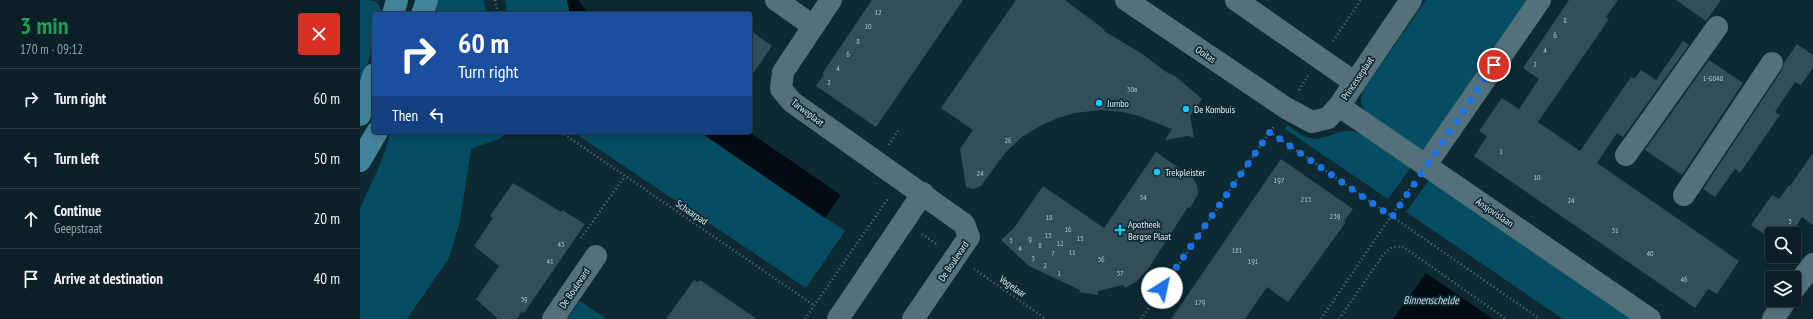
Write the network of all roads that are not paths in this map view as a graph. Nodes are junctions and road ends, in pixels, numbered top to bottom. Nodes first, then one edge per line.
1 (397, 0) edge
2 (776, 0) edge
3 (831, 0) edge
4 (1126, 0) edge
5 (1237, 0) edge
6 (1411, 0) edge
7 (1540, 0) edge
8 (393, 12) edge
9 (813, 26) junction
10 (1717, 28) dead end
11 (1772, 64) dead end
12 (372, 80) edge
13 (1354, 82) junction
14 (1339, 106) junction
15 (1286, 108) joint
16 (360, 115) edge
17 (376, 134) edge
18 (1626, 155) dead end
19 (360, 161) edge
20 (1426, 165) junction
21 (902, 179) joint
22 (923, 193) junction
23 (1684, 195) dead end
24 (596, 256) dead end
25 (1813, 264) edge
26 (1801, 280) edge
27 (1781, 307) edge
28 (553, 319) edge
29 (838, 319) edge
30 (913, 319) edge
31 (1650, 319) edge
32 (1773, 319) edge

1 - 8 main road
2 - 9 street
3 - 9 street, Tarweplaat
4 - 15 street, Ooitas
5 - 13 street
6 - 13 street, Princesseplaat
7 - 20 street
9 - 21 street, Tarweplaat
10 - 18 street
11 - 23 street
12 - 16 main road
13 - 14 street, Princesseplaat
14 - 15 street, Princesseplaat
14 - 20 street, Ansjovislaan
17 - 19 main road
20 - 31 street, Ansjovislaan
21 - 22 street, De Boulevard
22 - 29 street
22 - 30 street, De Boulevard
24 - 28 street, De Boulevard
25 - 26 street
27 - 32 street

